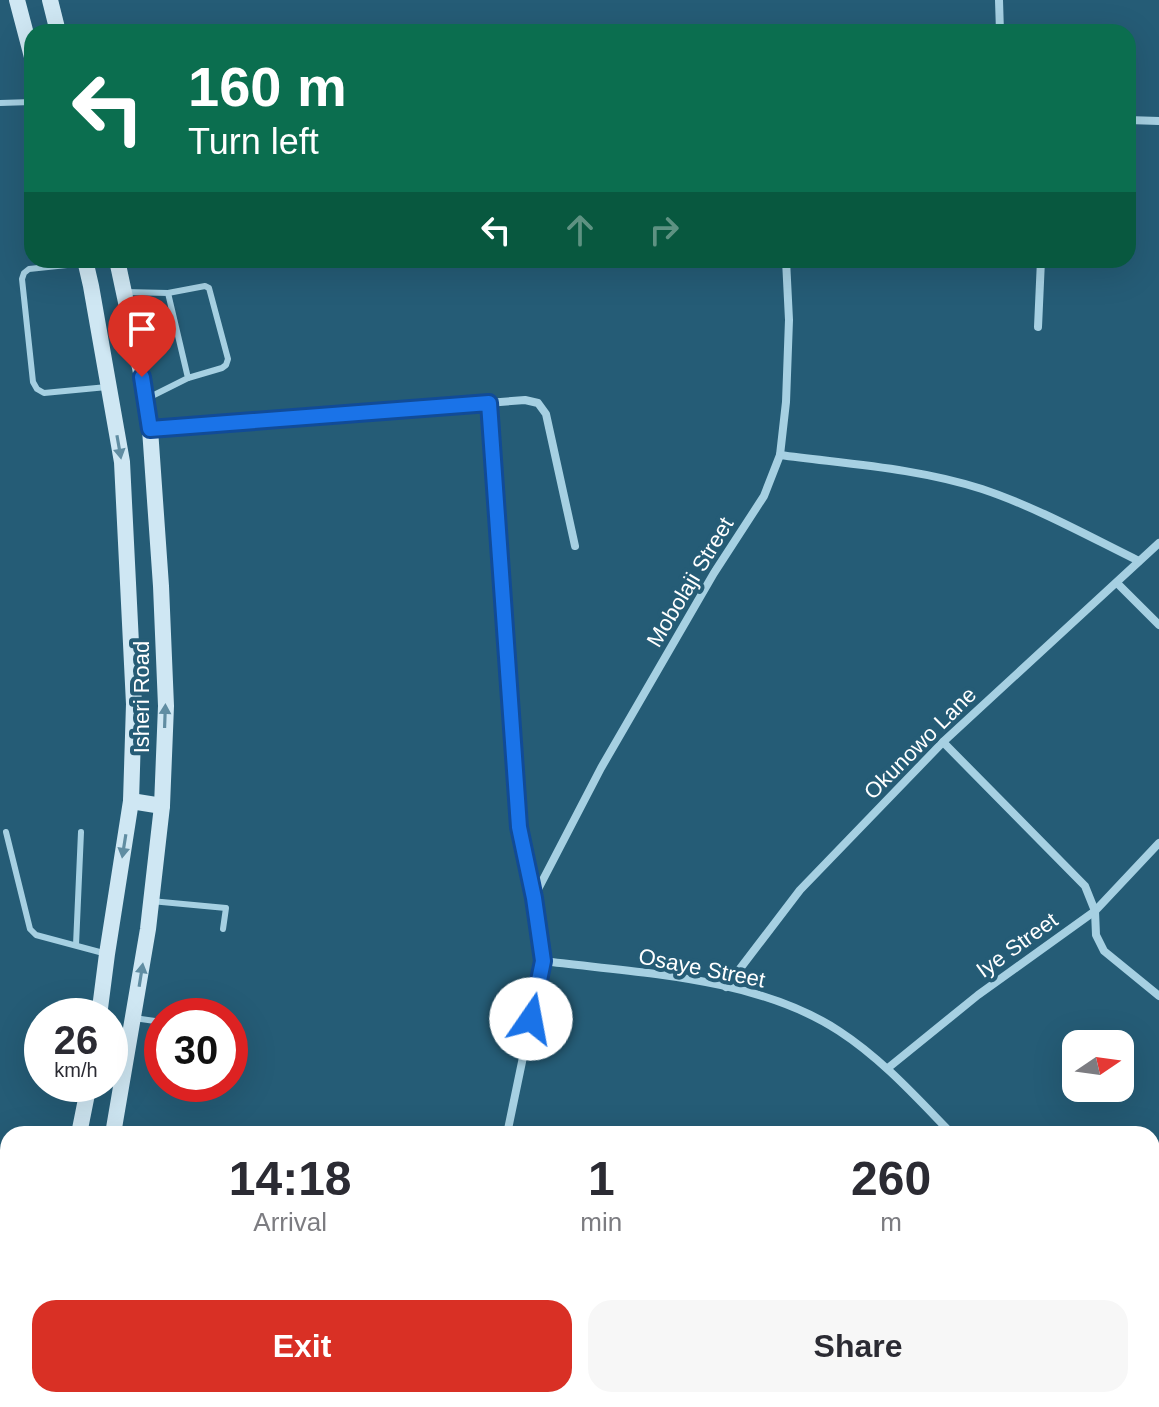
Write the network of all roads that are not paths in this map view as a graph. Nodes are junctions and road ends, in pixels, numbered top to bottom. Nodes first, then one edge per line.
1 (17, 0) edge
2 (50, 0) edge
3 (999, 0) edge
4 (56, 24) edge
5 (1000, 24) edge
6 (24, 27) edge
7 (24, 102) edge
8 (0, 103) edge
9 (1136, 120) edge
10 (1159, 121) edge
11 (36, 268) edge
12 (86, 268) edge
13 (119, 268) edge
14 (786, 268) edge
15 (1041, 268) edge
16 (125, 292) junction
17 (168, 293) junction
18 (1038, 327) dead end
19 (188, 378) junction
20 (109, 387) junction
21 (145, 400) junction
22 (489, 403) junction
23 (150, 429) junction
24 (780, 455) junction
25 (1159, 543) edge
26 (575, 546) dead end
27 (1139, 561) junction
28 (1117, 583) junction
29 (1159, 625) edge
30 (943, 742) junction
31 (131, 801) junction
32 (162, 806) junction
33 (6, 832) dead end
34 (81, 832) dead end
35 (1159, 843) edge
36 (534, 898) junction
37 (151, 901) junction
38 (1095, 911) junction
39 (223, 929) dead end
40 (76, 945) junction
41 (107, 954) junction
42 (543, 961) junction
43 (726, 987) junction
44 (1159, 996) edge
45 (101, 998) edge
46 (134, 1018) junction
47 (144, 1019) edge
48 (888, 1068) junction
49 (85, 1102) edge
50 (81, 1126) edge
51 (114, 1126) edge
52 (509, 1126) edge
53 (944, 1126) edge

1 - 6 main road
2 - 4 main road
3 - 5 street
7 - 8 lane
9 - 10 street
11 - 20 lane
12 - 20 main road, Isheri Road
13 - 16 main road, Isheri Road
14 - 24 street, Mobolaji Street
15 - 18 street
16 - 17 lane
16 - 21 main road, Isheri Road
17 - 19 lane
17 - 19 lane
19 - 21 lane
20 -> 31 main road, Isheri Road
21 - 23 main road, Isheri Road
22 - 23 street
22 - 26 street
22 - 36 street
32 -> 23 main road, Isheri Road
24 - 27 street
24 - 36 street, Mobolaji Street
25 - 27 street, Okunowo Lane
27 - 28 street, Okunowo Lane
28 - 29 street
28 - 30 street, Okunowo Lane
30 - 38 street
30 - 43 street, Okunowo Lane
31 - 32 main road
31 -> 41 main road, Isheri Road
32 - 37 main road, Isheri Road
33 - 40 lane
34 - 40 lane
35 - 38 street, Iye Street
36 - 42 street
37 - 39 lane
46 -> 37 main road, Isheri Road
38 - 44 street
38 - 48 street, Iye Street
40 - 41 lane
41 - 45 main road, Isheri Road
42 - 43 street, Osaye Street
42 - 52 street
43 - 48 street, Osaye Street
46 - 47 lane
46 - 51 main road, Isheri Road
48 - 53 street, Osaye Street
49 - 50 main road

